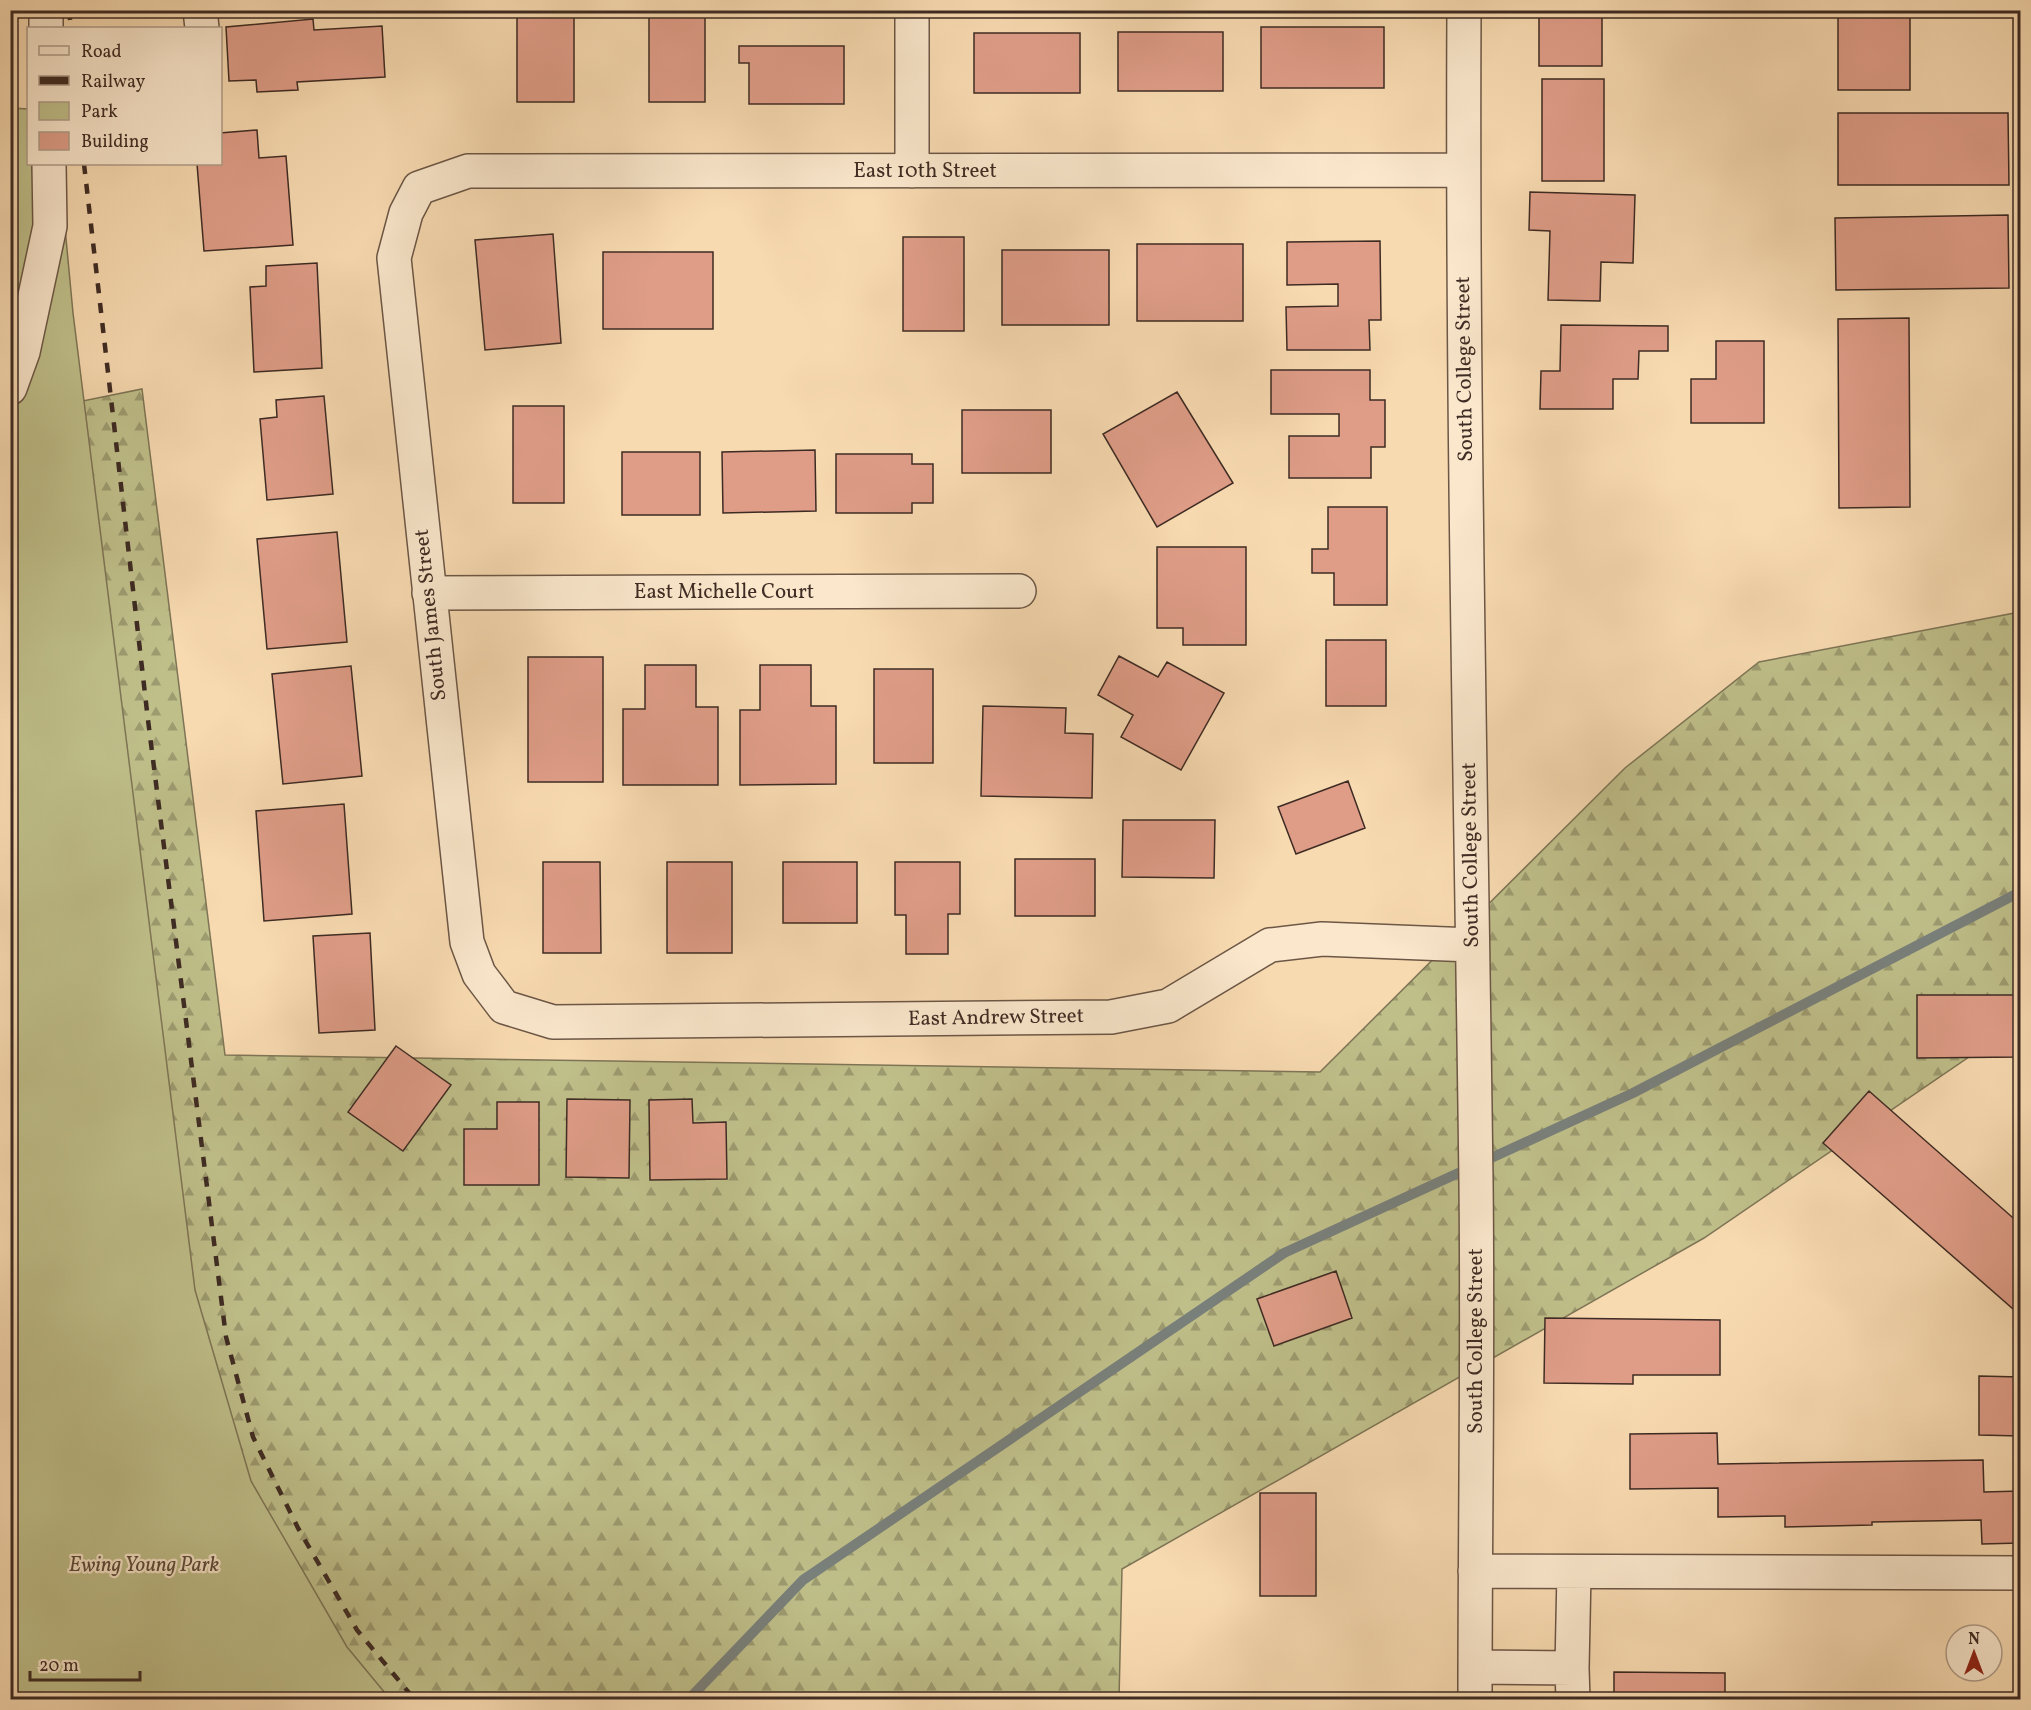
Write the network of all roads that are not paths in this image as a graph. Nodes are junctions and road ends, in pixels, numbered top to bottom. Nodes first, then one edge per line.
1 (46, 10) edge
2 (200, 10) edge
3 (912, 10) edge
4 (1464, 10) edge
5 (46, 27) edge
6 (201, 27) edge
7 (49, 165) edge
8 (1463, 170) junction
9 (912, 171) junction
10 (406, 213) joint
11 (10, 388) edge
12 (1019, 591) dead end
13 (429, 592) junction
14 (1472, 945) junction
15 (504, 1007) joint
16 (1475, 1570) junction
17 (1574, 1572) junction
18 (2020, 1573) edge
19 (1475, 1667) junction
20 (1572, 1668) junction
21 (1475, 1700) edge
22 (1573, 1700) edge

1 - 5 street
2 - 6 street
3 - 9 street
4 - 8 street, South College Street
7 - 11 street
8 - 9 street, East 10th Street
8 - 14 street, South College Street
9 - 10 street, East 10th Street
10 - 13 street, South James Street
12 - 13 street, East Michelle Court
13 - 15 street, South James Street
14 - 15 street, East Andrew Street
14 - 16 street, South College Street
16 - 17 street
16 - 19 street, South College Street
17 - 18 street
17 - 20 street
19 - 20 street
19 - 21 street, South College Street
20 - 22 street

